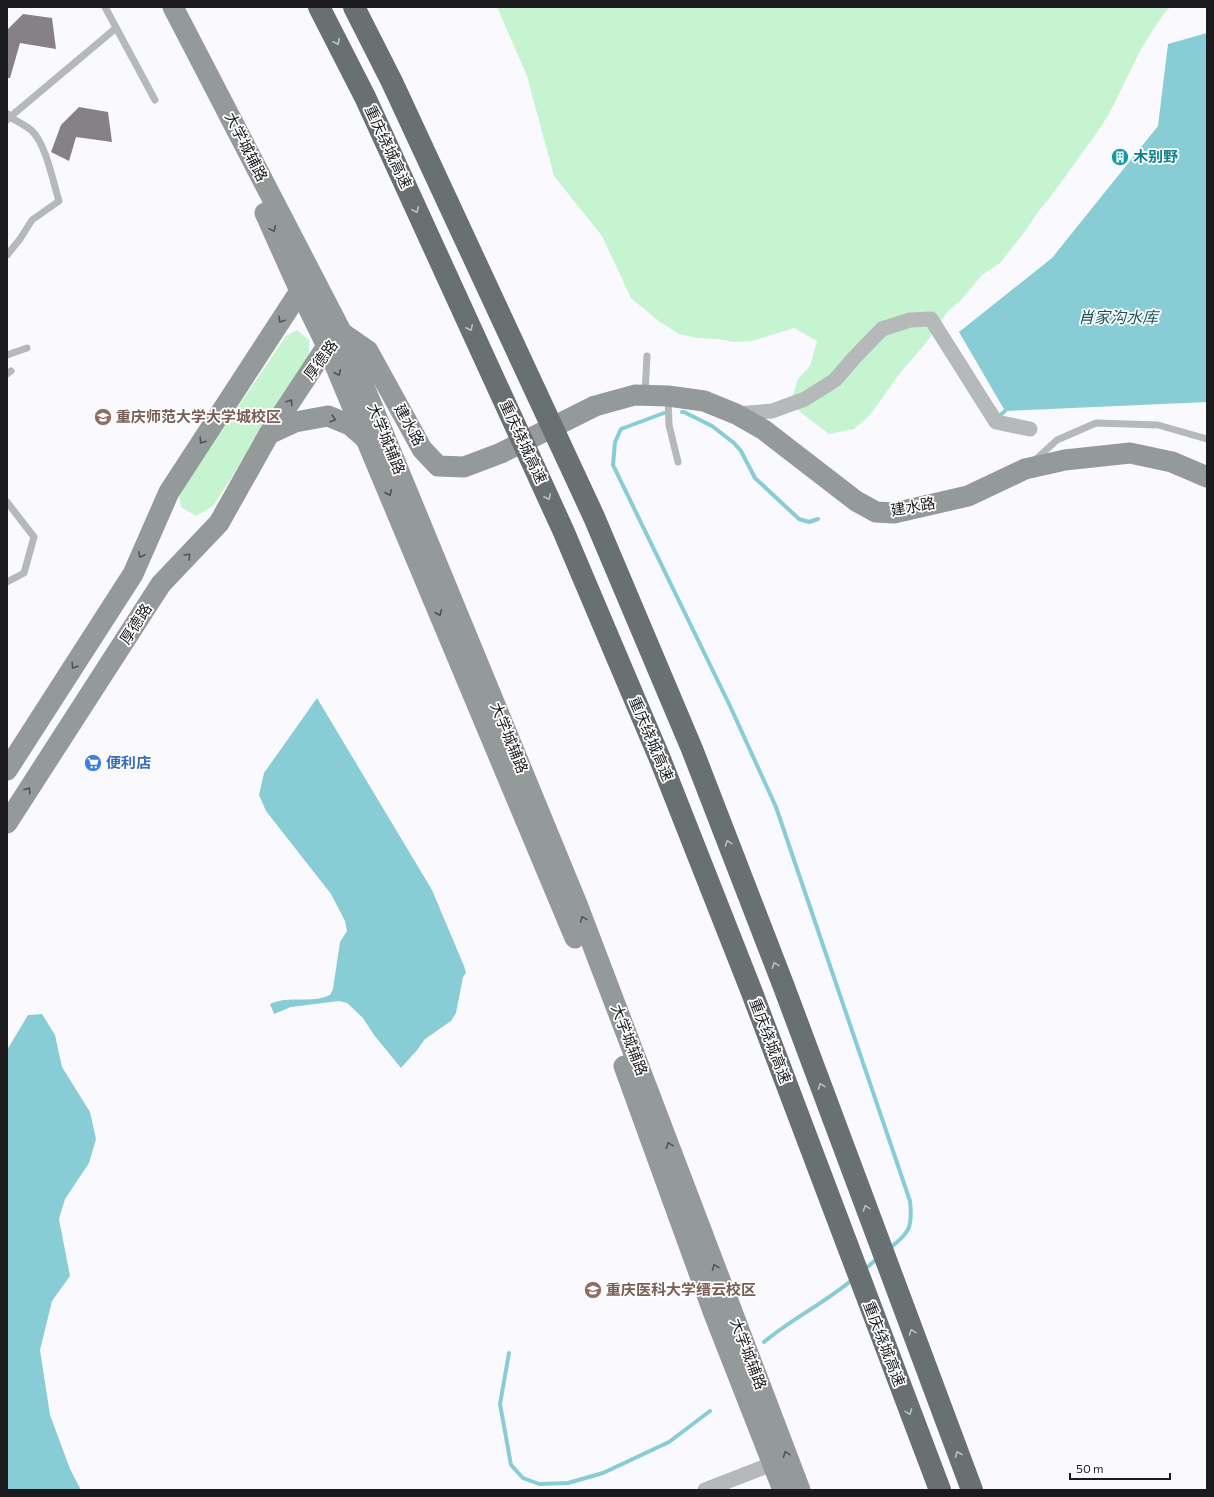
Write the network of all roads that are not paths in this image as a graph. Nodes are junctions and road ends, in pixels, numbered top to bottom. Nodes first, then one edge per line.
1 (105, 7) edge
2 (161, 7) edge
3 (173, 7) edge
4 (319, 7) edge
5 (354, 7) edge
6 (116, 28) junction
7 (155, 100) dead end
8 (8, 116) edge
9 (7, 255) edge
10 (300, 291) junction
11 (335, 340) junction
12 (27, 348) dead end
13 (7, 355) edge
14 (647, 356) dead end
15 (645, 395) junction
16 (668, 396) junction
17 (736, 414) junction
18 (1030, 429) dead end
19 (269, 434) junction
20 (366, 438) junction
21 (1207, 439) edge
22 (678, 462) dead end
23 (1025, 469) junction
24 (1207, 477) edge
25 (7, 502) edge
26 (7, 582) edge
27 (7, 770) edge
28 (7, 823) edge
29 (772, 1464) junction
30 (705, 1490) edge
31 (782, 1490) edge
32 (800, 1490) edge
33 (940, 1490) edge
34 (972, 1490) edge

1 - 6 lane
2 -> 10 street, 大学城辅路
3 - 11 street, 大学城辅路
4 -> 33 highway, 重庆绕城高速
34 -> 5 highway, 重庆绕城高速
6 - 7 lane
6 - 8 lane
8 - 9 lane
10 - 11 street, 厚德路
10 -> 27 street, 厚德路
11 - 15 street, 建水路
19 -> 11 street, 厚德路
11 -> 20 street, 大学城辅路
32 -> 11 street, 大学城辅路
12 - 13 lane
14 - 15 lane
15 - 16 street, 建水路
16 - 17 street, 建水路
16 - 22 lane
17 - 18 street
17 - 23 street, 建水路
19 -> 20 street
28 -> 19 street, 厚德路
20 -> 29 street, 大学城辅路
21 - 23 lane
23 - 24 street, 建水路
25 - 26 lane
29 - 30 street
29 - 31 street, 大学城辅路

